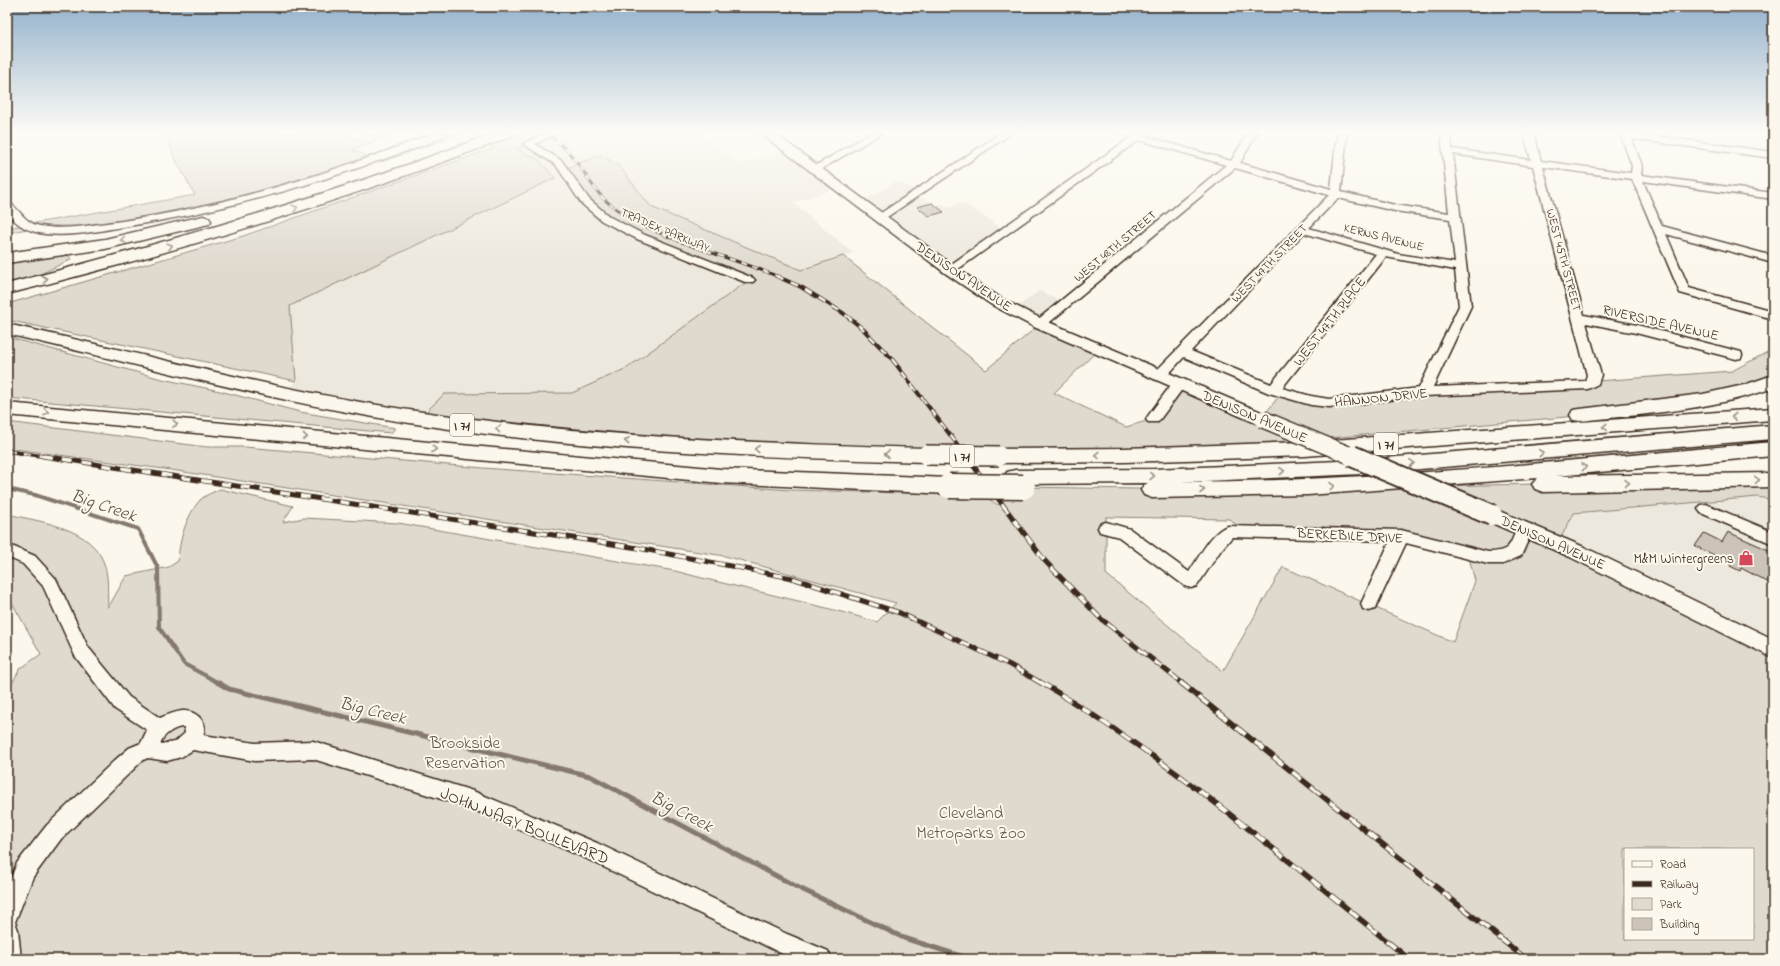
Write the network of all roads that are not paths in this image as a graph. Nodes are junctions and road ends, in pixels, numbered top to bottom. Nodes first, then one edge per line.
1 (317, 178) edge
2 (351, 178) edge
3 (388, 178) edge
4 (569, 178) edge
5 (828, 178) edge
6 (939, 178) edge
7 (1079, 178) edge
8 (1217, 178) edge
9 (1282, 178) edge
10 (1338, 178) edge
11 (1452, 178) edge
12 (1542, 178) edge
13 (1636, 178) edge
14 (1644, 178) edge
15 (1336, 194) junction
16 (1773, 196) edge
17 (7, 205) edge
18 (880, 217) junction
19 (1455, 217) junction
20 (1657, 228) junction
21 (1302, 229) junction
22 (1383, 252) junction
23 (7, 258) edge
24 (1773, 260) edge
25 (1460, 267) junction
26 (950, 270) junction
27 (749, 280) dead end
28 (7, 289) edge
29 (1773, 315) edge
30 (1579, 318) junction
31 (1040, 324) junction
32 (7, 329) edge
33 (1183, 352) junction
34 (1736, 355) dead end
35 (1159, 376) junction
36 (1773, 381) edge
37 (1180, 384) junction
38 (1588, 385) joint
39 (1274, 390) junction
40 (1424, 392) junction
41 (1773, 399) edge
42 (7, 409) edge
43 (1773, 414) edge
44 (1566, 417) junction
45 (1153, 419) dead end
46 (1773, 432) edge
47 (1773, 449) edge
48 (1124, 455) junction
49 (1773, 480) edge
50 (1019, 482) junction
51 (1364, 484) junction
52 (1706, 510) dead end
53 (1106, 528) dead end
54 (1525, 529) junction
55 (1402, 536) junction
56 (1773, 538) edge
57 (7, 550) edge
58 (1369, 604) dead end
59 (1773, 649) edge
60 (160, 728) junction
61 (190, 740) junction
62 (151, 748) junction
63 (7, 915) edge
64 (7, 930) edge
65 (10, 959) edge
66 (820, 959) edge

1 - 17 street
2 -> 23 highway
28 -> 3 highway
4 - 27 street, TRADEX PARKWAY
5 - 18 main road, DENISON AVENUE
6 - 18 street
7 - 26 street
8 - 31 street, WEST 48TH STREET
9 - 15 street
10 - 15 street
11 - 19 street
12 - 30 street, WEST 45TH STREET
13 - 20 street
14 - 16 street
15 - 19 street
15 - 21 street, WEST 47TH STREET
18 - 26 main road, DENISON AVENUE
19 - 25 street
20 - 24 street
20 - 29 street
21 - 22 street, KERNS AVENUE
21 - 33 street, WEST 47TH STREET
22 - 25 street, KERNS AVENUE
22 - 39 street, WEST 47TH PLACE
25 - 40 street
26 - 31 main road, DENISON AVENUE
30 - 34 street, RIVERSIDE AVENUE
30 - 38 street, WEST 45TH STREET
31 - 35 main road, DENISON AVENUE
48 -> 32 highway, I 71, bridge
33 - 35 street, WEST 47TH STREET
33 - 39 street, HANNON DRIVE
35 - 37 main road, DENISON AVENUE
36 - 44 highway
37 - 45 street
37 - 54 main road, DENISON AVENUE, bridge
38 - 40 street, HANNON DRIVE
39 - 40 street, HANNON DRIVE
41 - 44 highway
42 -> 50 highway, I 71, bridge
43 -> 48 highway, I 71
44 - 48 highway
50 -> 46 highway, I 71
51 -> 47 highway
51 -> 49 highway
50 -> 51 highway
52 - 56 street
53 - 55 street, BERKEBILE DRIVE
54 - 55 street, BERKEBILE DRIVE
54 - 59 main road, DENISON AVENUE
55 - 58 street
57 - 60 street
60 - 61 street
60 - 62 street
61 - 62 street
61 - 66 street, JOHN NAGY BOULEVARD
62 - 63 street
64 - 65 street

